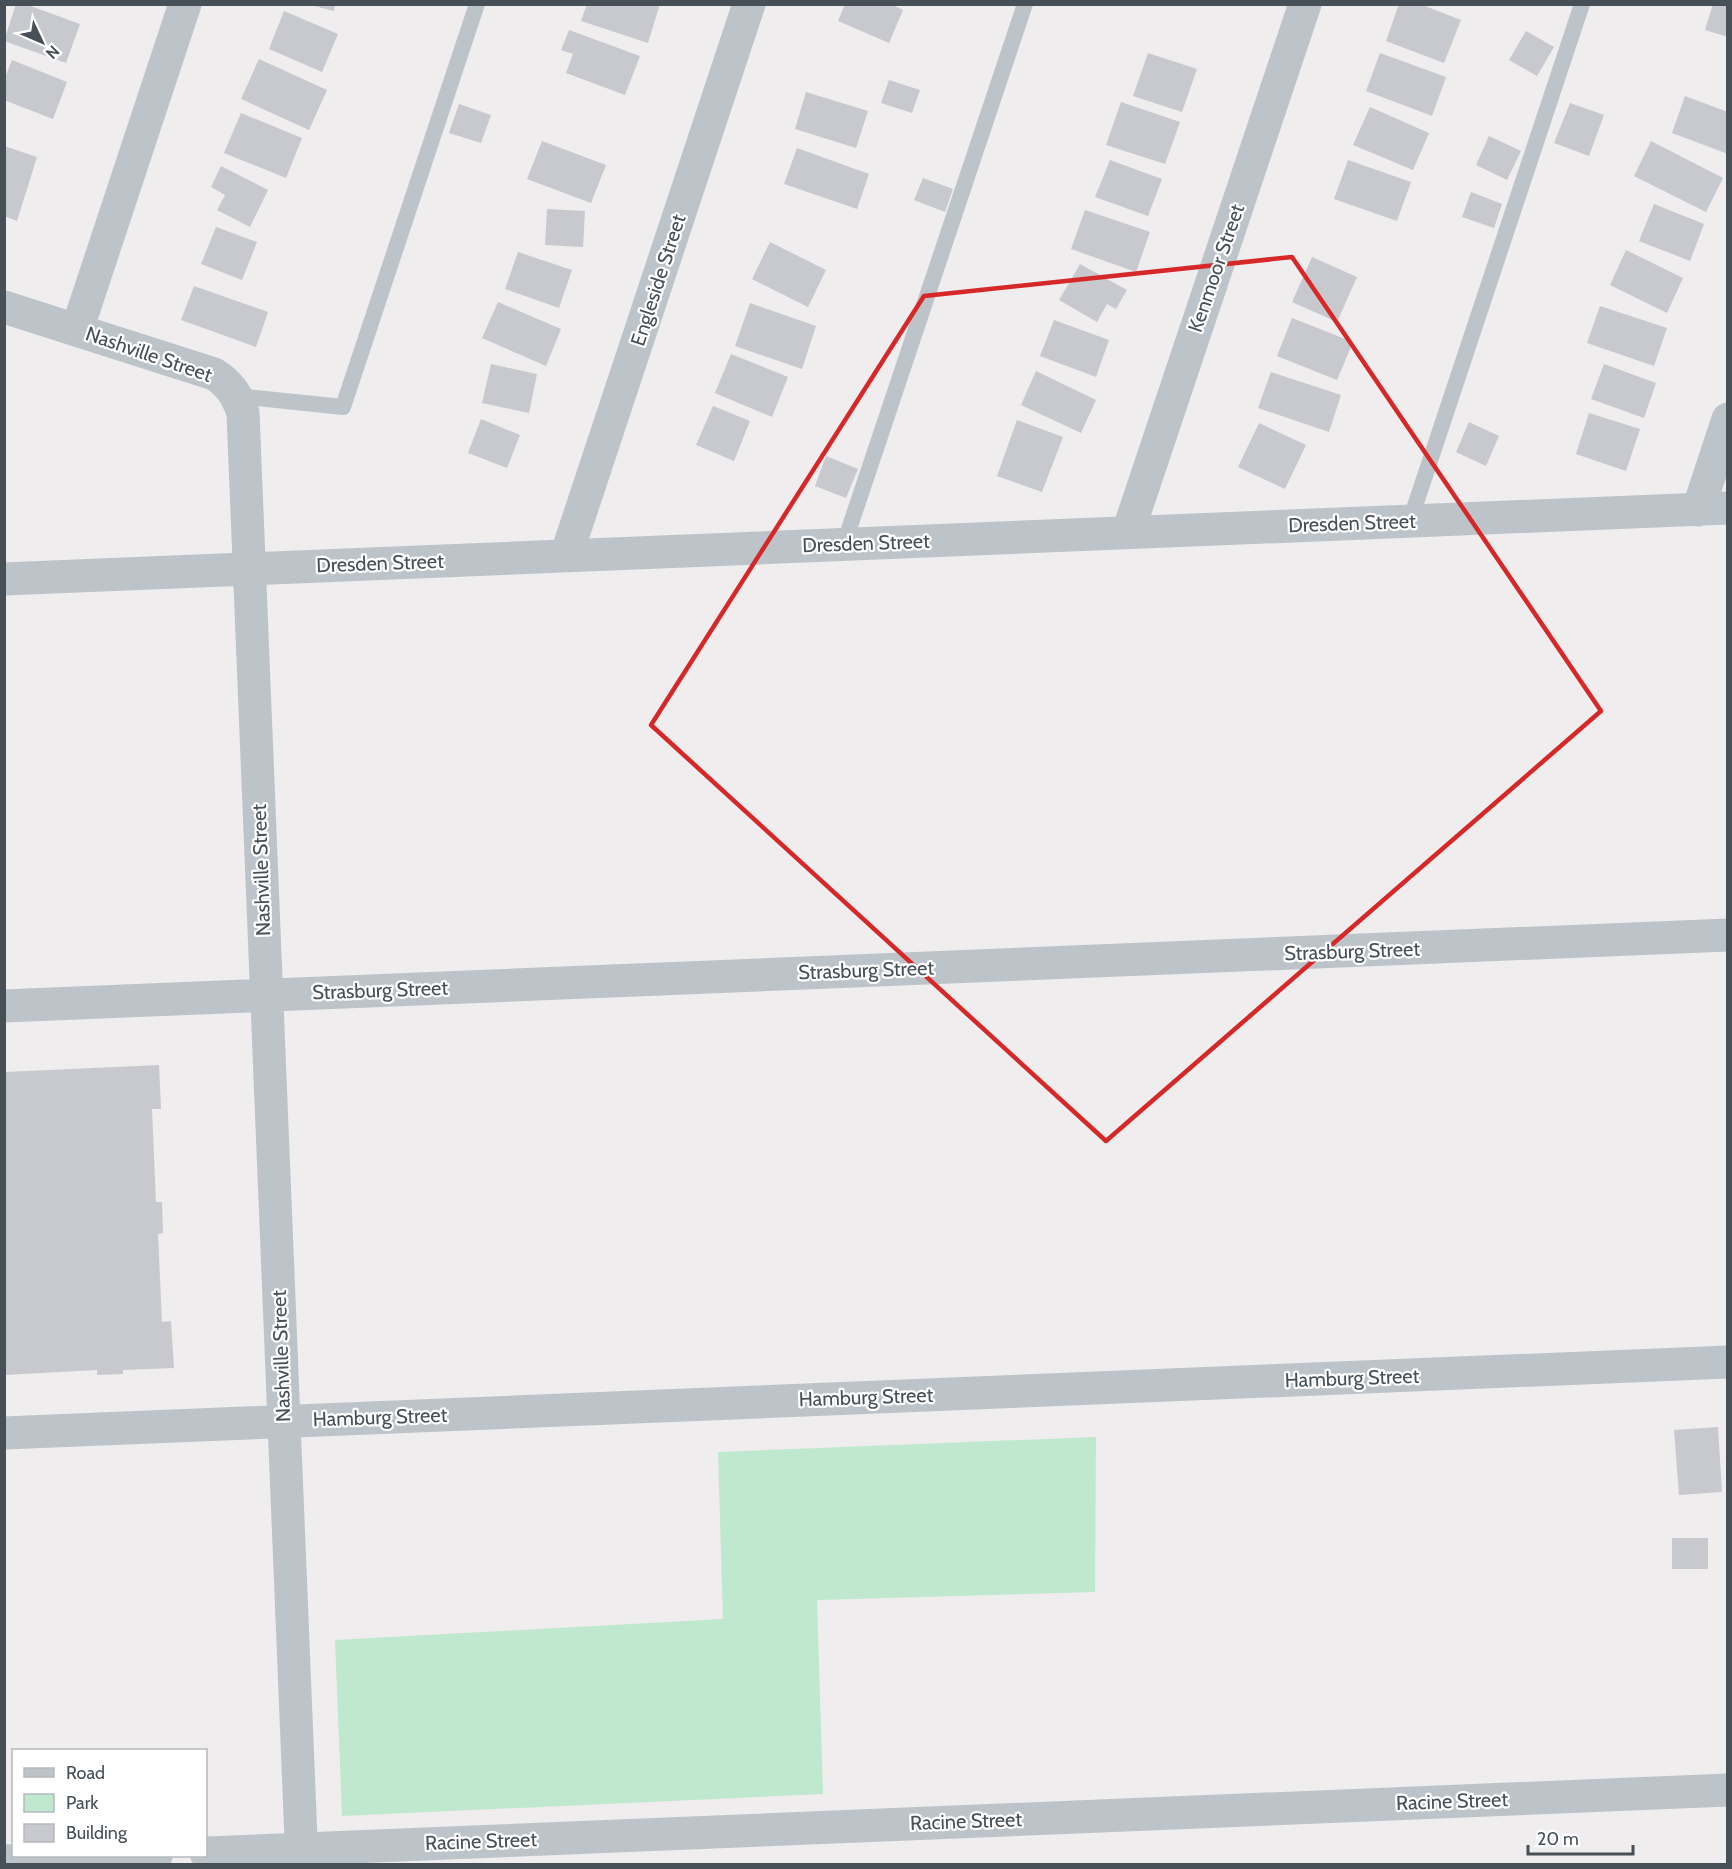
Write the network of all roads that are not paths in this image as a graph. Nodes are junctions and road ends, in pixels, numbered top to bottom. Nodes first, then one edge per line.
1 (185, 4) edge
2 (477, 4) edge
3 (750, 4) edge
4 (1025, 4) edge
5 (1305, 4) edge
6 (1582, 4) edge
7 (4, 307) edge
8 (77, 330) junction
9 (237, 396) junction
10 (1728, 419) edge
11 (1713, 509) edge
12 (1410, 521) junction
13 (1128, 532) junction
14 (844, 544) junction
15 (566, 556) junction
16 (249, 569) junction
17 (4, 579) edge
18 (1728, 935) edge
19 (266, 995) junction
20 (4, 1006) edge
21 (1728, 1362) edge
22 (284, 1421) junction
23 (4, 1433) edge
24 (1728, 1790) edge
25 (207, 1853) edge
26 (302, 1856) edge
27 (126, 1857) edge
28 (4, 1861) edge

1 - 8 street, Nashville Street
2 - 9 lane
3 - 15 street, Engleside Street
4 - 14 lane
5 - 13 street, Kenmoor Street
6 - 12 lane
7 - 8 street
8 - 9 street, Nashville Street
9 - 16 street, Nashville Street
10 - 11 street
11 - 12 street, Dresden Street
12 - 13 street, Dresden Street
13 - 14 street, Dresden Street
14 - 15 street, Dresden Street
15 - 16 street, Dresden Street
16 - 17 street, Dresden Street
16 - 19 street, Nashville Street
18 - 19 street, Strasburg Street
19 - 20 street, Strasburg Street
19 - 22 street, Nashville Street
21 - 22 street, Hamburg Street
22 - 23 street, Hamburg Street
22 - 26 street, Nashville Street
24 - 26 street, Racine Street
25 - 26 street, Racine Street
27 - 28 street

